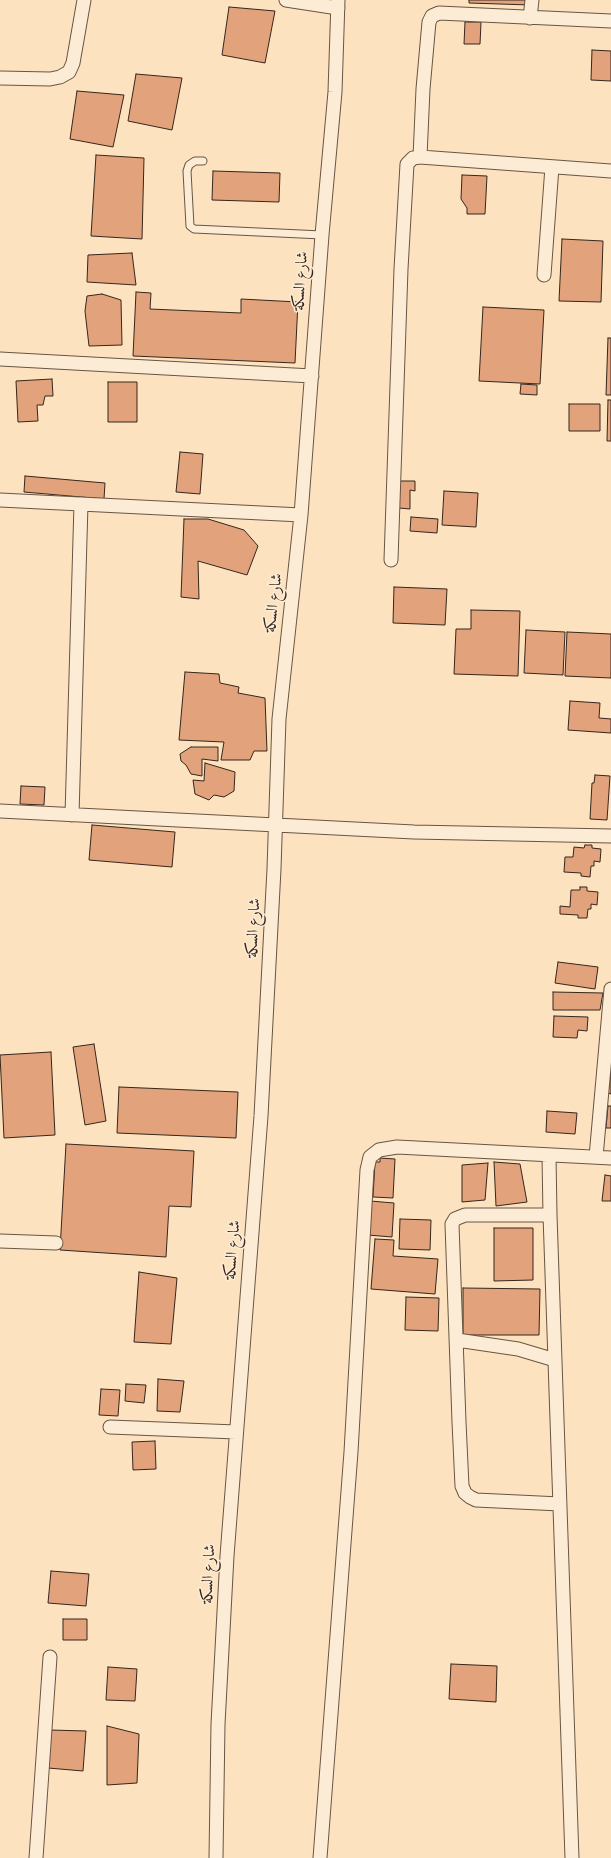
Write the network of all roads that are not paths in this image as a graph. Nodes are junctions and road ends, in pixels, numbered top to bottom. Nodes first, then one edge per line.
1 (84, 0) edge
2 (286, 0) edge
3 (532, 0) edge
4 (338, 4) edge
5 (530, 18) junction
6 (611, 21) edge
7 (0, 78) edge
8 (420, 157) junction
9 (204, 160) dead end
10 (552, 166) junction
11 (611, 171) edge
12 (322, 235) junction
13 (544, 275) dead end
14 (0, 359) edge
15 (312, 376) junction
16 (0, 500) edge
17 (81, 504) junction
18 (301, 515) junction
19 (392, 560) dead end
20 (0, 811) edge
21 (72, 815) junction
22 (275, 826) junction
23 (611, 836) edge
24 (611, 989) edge
25 (549, 1156) junction
26 (596, 1157) junction
27 (611, 1158) edge
28 (550, 1215) junction
29 (0, 1241) edge
30 (56, 1243) dead end
31 (457, 1340) junction
32 (555, 1360) junction
33 (110, 1427) dead end
34 (236, 1432) junction
35 (560, 1504) junction
36 (50, 1657) dead end
37 (36, 1858) edge
38 (216, 1858) edge
39 (320, 1858) edge
40 (572, 1858) edge

1 - 7 street
2 - 4 street
3 - 5 street
4 - 12 street, شارع السكة
5 - 6 street
5 - 8 street
8 - 10 street
8 - 19 street
9 - 12 lane
10 - 11 street
10 - 13 street
12 - 15 street, شارع السكة
14 - 15 street
15 - 18 street, شارع السكة
16 - 17 street
17 - 18 street
17 - 21 street
18 - 22 street, شارع السكة
20 - 21 street
21 - 22 street
22 - 23 street
22 - 34 street, شارع السكة
24 - 26 street
25 - 26 street
25 - 28 street
25 - 39 street
26 - 27 street
28 - 31 street
28 - 32 street
29 - 30 street
31 - 32 street
31 - 35 street
32 - 35 street
33 - 34 street
34 - 38 street, شارع السكة
35 - 40 street
36 - 37 street

